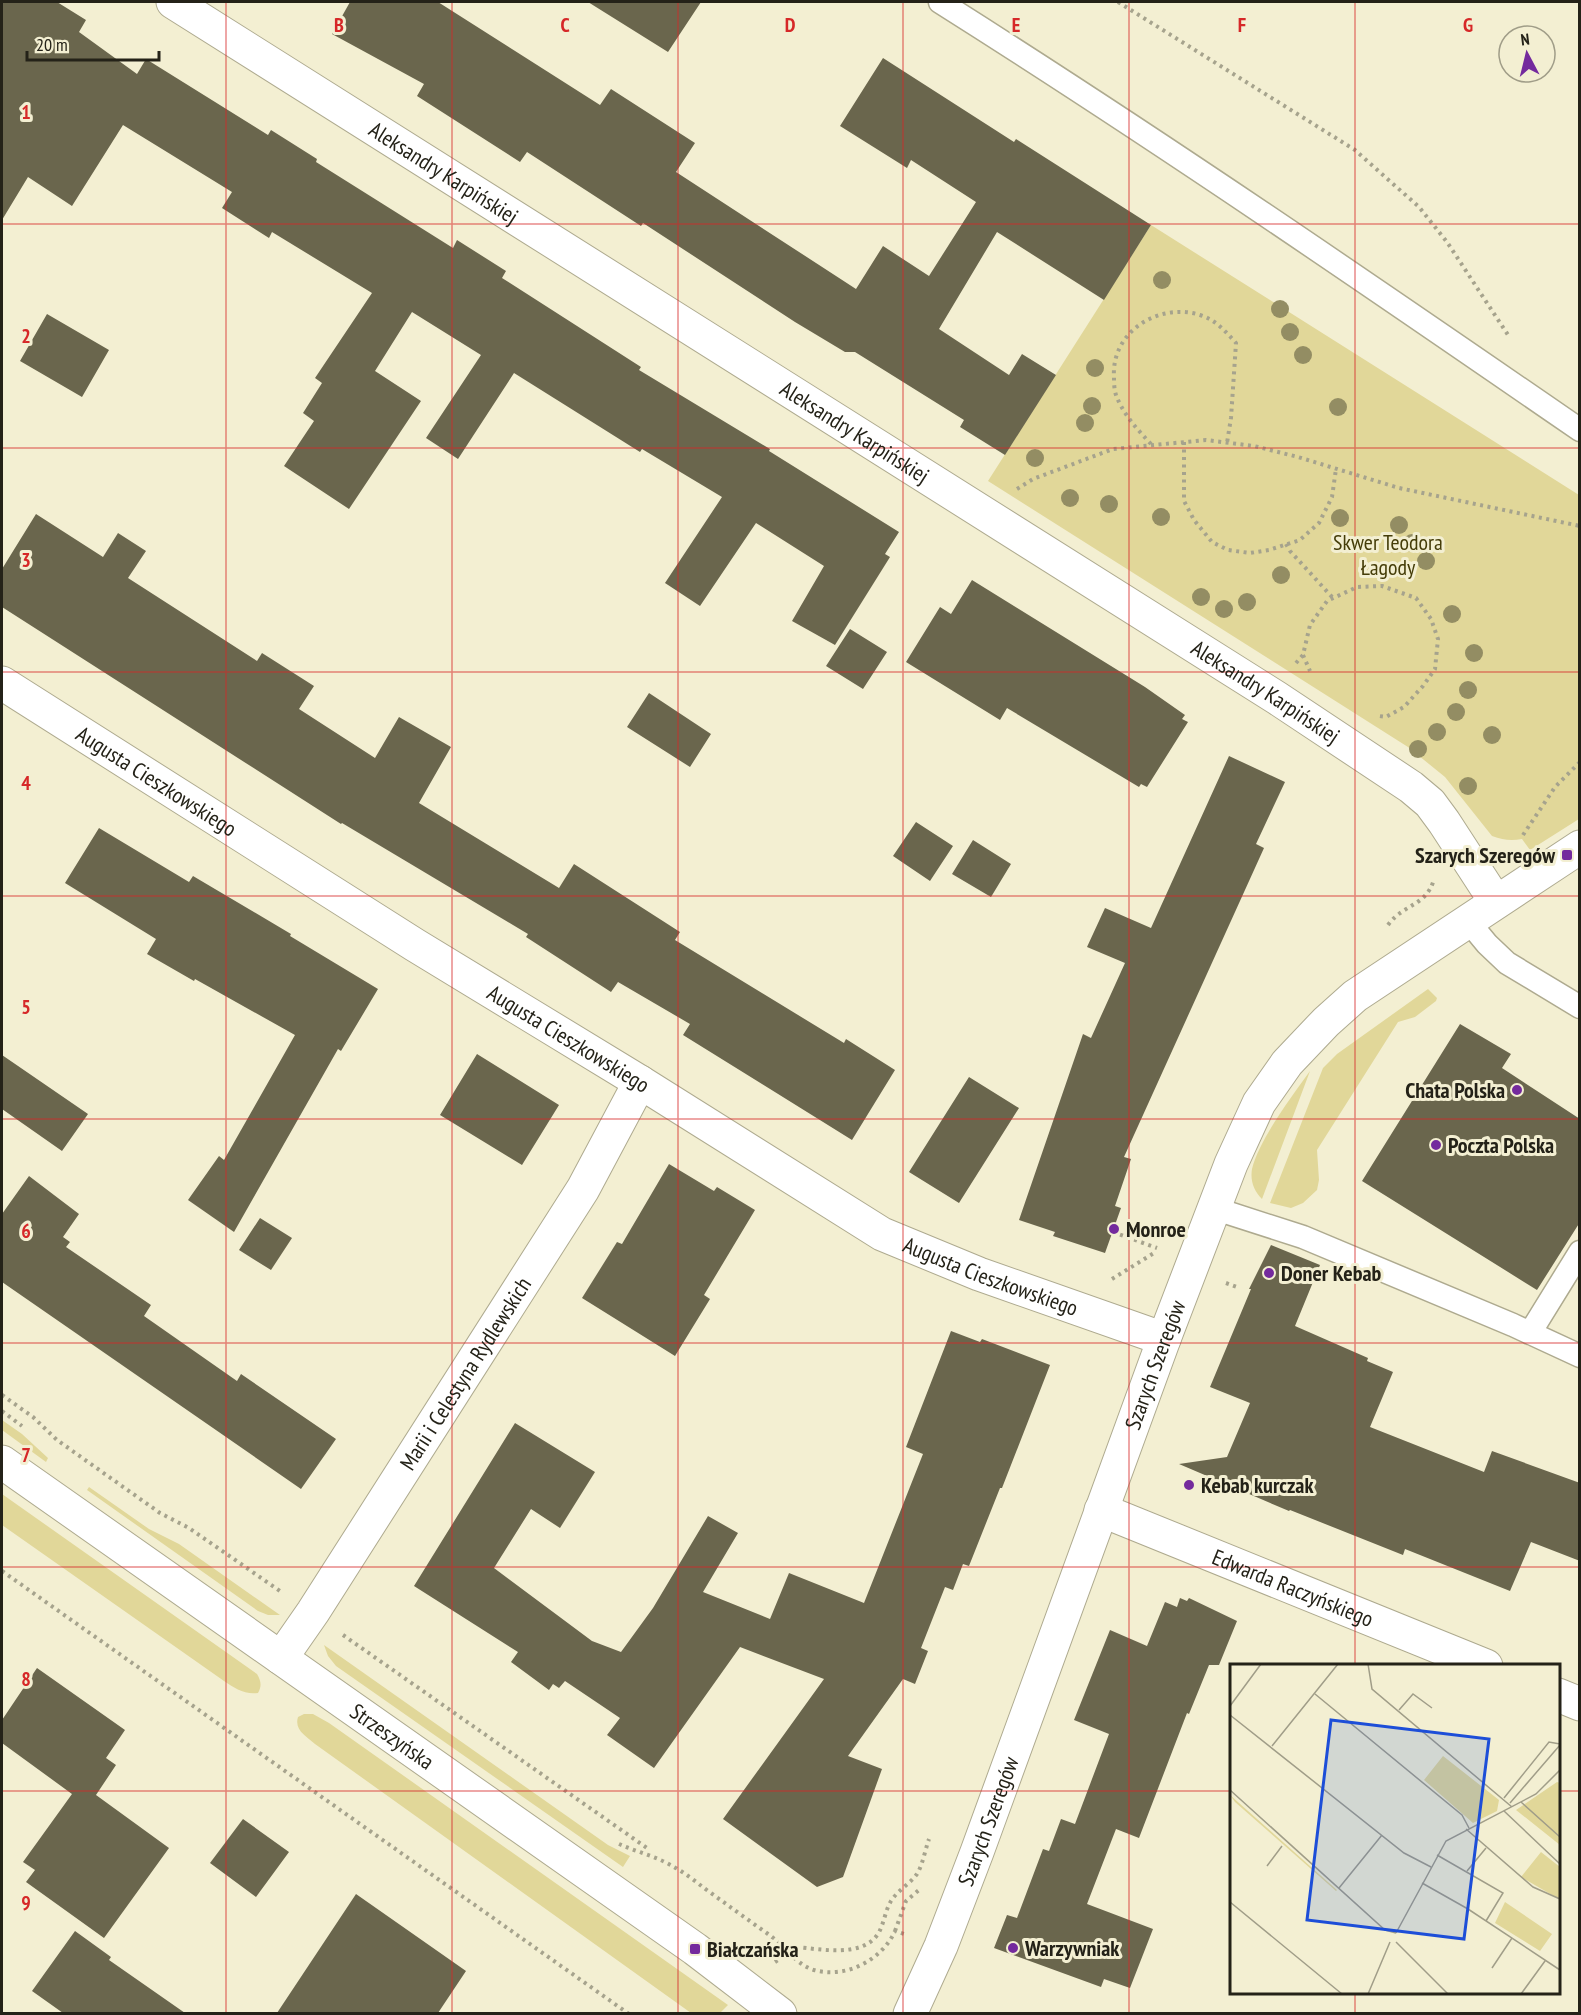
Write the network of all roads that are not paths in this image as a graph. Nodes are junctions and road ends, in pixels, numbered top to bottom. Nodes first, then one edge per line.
1 (173, 2) edge
2 (940, 2) edge
3 (1580, 430) edge
4 (2, 683) edge
5 (1580, 848) edge
6 (1496, 903) junction
7 (1468, 921) junction
8 (1580, 1007) edge
9 (640, 1082) junction
10 (1213, 1208) junction
11 (1580, 1252) edge
12 (1530, 1333) junction
13 (1164, 1339) junction
14 (1580, 1356) edge
15 (2, 1462) edge
16 (1101, 1510) junction
17 (281, 1658) junction
18 (1484, 1664) edge
19 (1560, 1696) edge
20 (1580, 1704) edge
21 (780, 2013) edge
22 (910, 2013) edge

1 - 6 street, Aleksandry Karpińskiej
2 - 3 lane
4 - 9 street, Augusta Cieszkowskiego
5 - 6 street, Szarych Szeregów
6 - 7 street, Szarych Szeregów
7 - 8 lane
7 - 10 street, Szarych Szeregów
9 - 13 street, Augusta Cieszkowskiego
9 - 17 street, Marii i Celestyna Rydlewskich
10 - 12 lane
10 - 13 street, Szarych Szeregów
11 - 12 lane
12 - 14 lane
13 - 16 street, Szarych Szeregów
15 - 17 street, Strzeszyńska
16 - 18 street, Edwarda Raczyńskiego
16 - 22 street, Szarych Szeregów
17 - 21 street, Strzeszyńska
19 - 20 street

